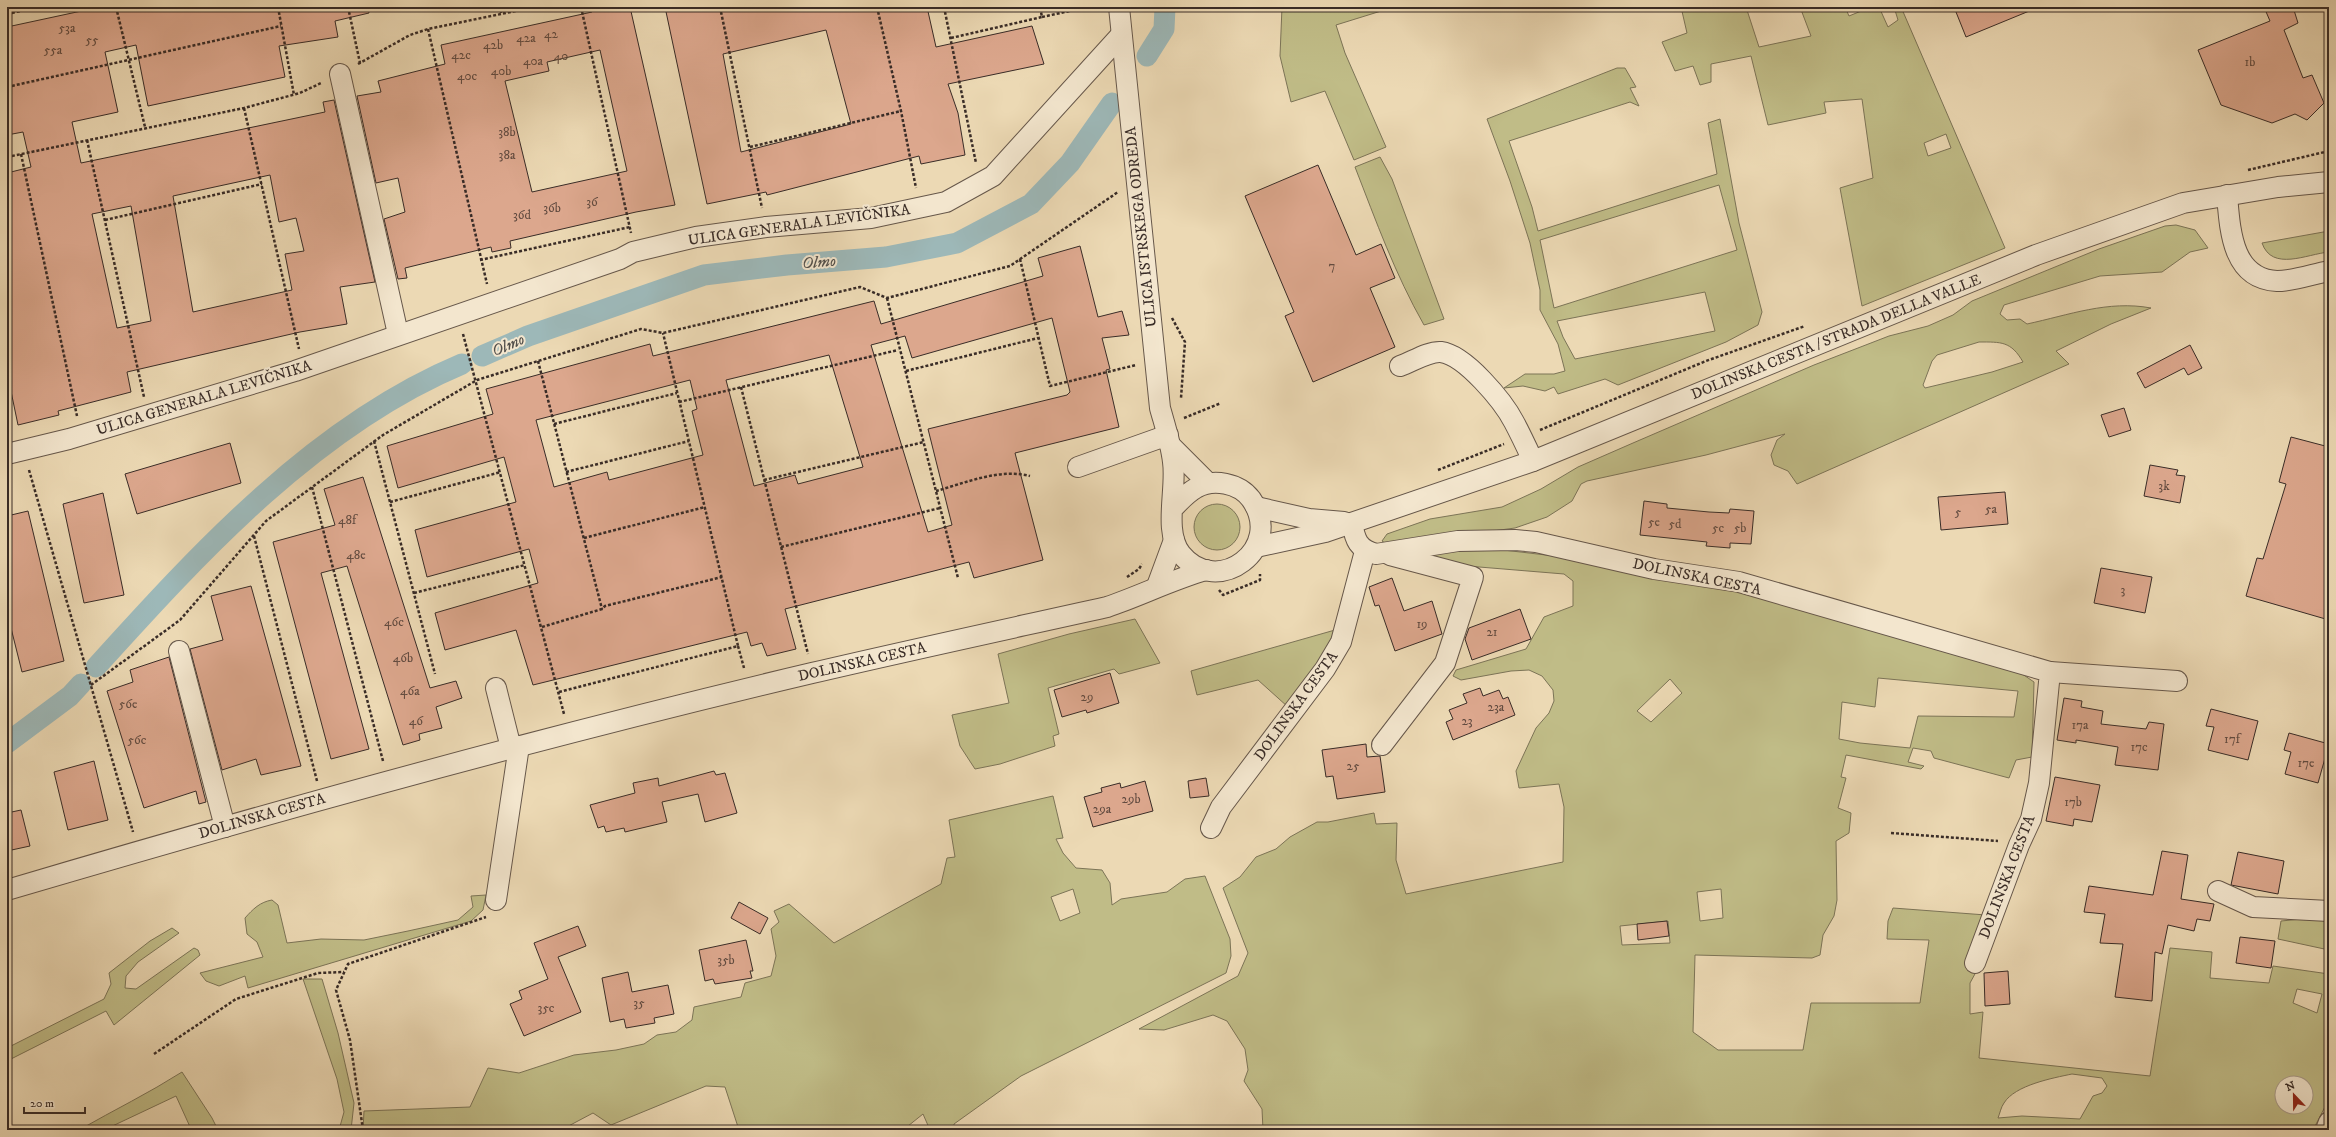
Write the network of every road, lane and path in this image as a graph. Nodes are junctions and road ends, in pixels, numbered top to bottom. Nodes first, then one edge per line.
1 (39, 7) edge
2 (116, 7) edge
3 (278, 7) edge
4 (348, 7) edge
5 (500, 7) edge
6 (535, 7) edge
7 (581, 7) edge
8 (720, 7) edge
9 (877, 7) edge
10 (944, 7) edge
11 (1040, 7) edge
12 (1088, 7) edge
13 (1119, 7) edge
14 (7, 14) edge
15 (501, 14) junction
16 (1042, 17) junction
17 (281, 26) junction
18 (428, 29) junction
19 (1121, 35) junction
20 (951, 38) junction
21 (128, 60) junction
22 (360, 63) junction
23 (340, 74) junction
24 (7, 87) edge
25 (294, 95) junction
26 (244, 108) junction
27 (901, 111) junction
28 (145, 127) junction
29 (87, 140) junction
30 (750, 147) junction
31 (21, 154) junction
32 (7, 157) edge
33 (1136, 180) junction
34 (2329, 182) edge
35 (262, 184) junction
36 (980, 184) junction
37 (2226, 195) junction
38 (919, 208) junction
39 (105, 220) junction
40 (630, 227) junction
41 (766, 227) junction
42 (633, 252) junction
43 (1020, 259) junction
44 (480, 260) junction
45 (2329, 271) edge
46 (887, 298) junction
47 (492, 304) junction
48 (457, 314) junction
49 (663, 333) junction
50 (398, 334) junction
51 (1038, 338) junction
52 (898, 350) dead end
53 (1155, 360) junction
54 (538, 361) junction
55 (1400, 366) dead end
56 (303, 368) junction
57 (906, 371) junction
58 (477, 380) junction
59 (741, 387) junction
60 (677, 393) junction
61 (679, 402) junction
62 (1221, 403) dead end
63 (148, 415) junction
64 (554, 424) junction
65 (82, 436) junction
66 (1168, 436) junction
67 (1522, 438) junction
68 (374, 441) junction
69 (689, 441) junction
70 (924, 442) junction
71 (15, 452) edge
72 (1533, 461) junction
73 (1078, 467) dead end
74 (501, 472) junction
75 (566, 472) junction
76 (1435, 472) dead end
77 (1030, 476) dead end
78 (764, 480) junction
79 (1208, 483) junction
80 (312, 487) junction
81 (936, 491) junction
82 (390, 502) junction
83 (705, 507) junction
84 (1256, 507) junction
85 (940, 508) junction
86 (1173, 508) junction
87 (1352, 523) junction
88 (254, 535) junction
89 (584, 538) junction
90 (1174, 540) junction
91 (781, 547) junction
92 (1256, 547) junction
93 (1365, 551) junction
94 (1384, 554) junction
95 (1143, 563) dead end
96 (525, 565) junction
97 (1206, 570) junction
98 (722, 577) junction
99 (958, 578) dead end
100 (1121, 580) dead end
101 (1157, 586) junction
102 (414, 593) junction
103 (602, 609) junction
104 (542, 627) junction
105 (738, 646) junction
106 (179, 651) dead end
107 (809, 657) dead end
108 (2050, 672) junction
109 (745, 673) dead end
110 (435, 674) dead end
111 (2177, 680) dead end
112 (91, 685) junction
113 (496, 688) dead end
114 (559, 692) junction
115 (564, 717) dead end
116 (1382, 745) dead end
117 (515, 747) junction
118 (384, 764) dead end
119 (317, 783) dead end
120 (225, 827) junction
121 (1211, 828) dead end
122 (1891, 833) dead end
123 (134, 834) dead end
124 (2019, 845) junction
125 (7, 890) edge
126 (2218, 891) dead end
127 (496, 900) joint
128 (2329, 911) edge
129 (1975, 963) dead end
130 (344, 972) junction
131 (154, 1054) dead end
132 (2329, 1122) edge
133 (363, 1130) edge
134 (2326, 1130) edge

1 - 14 path
2 - 21 path
3 - 17 path
4 - 22 path
5 - 15 path
6 - 15 path
7 - 40 path
8 - 30 path
9 - 27 path
10 - 20 path
11 - 16 path
12 - 16 path
13 - 19 street, ULICA ISTRSKEGA ODREDA
15 - 18 path
16 - 20 path
17 - 21 path
17 - 25 path
18 - 22 path
18 - 44 path
19 - 33 street, ULICA ISTRSKEGA ODREDA
19 - 36 street, ULICA GENERALA LEVIČNIKA
20 - 36 path
21 - 24 path
21 - 28 path
22 - 23 path
23 - 25 path
23 - 50 street
25 - 26 path
26 - 28 path
26 - 35 path
27 - 30 path
27 - 38 path
28 - 29 path
29 - 31 path
29 - 39 path
30 - 41 path
31 - 32 path
31 - 65 path
33 - 43 path
33 - 53 street, ULICA ISTRSKEGA ODREDA
34 - 37 street, DOLINSKA CESTA / STRADA DELLA VALLE
35 - 39 path
35 - 56 path
36 - 38 street, ULICA GENERALA LEVIČNIKA
37 - 45 street
37 - 72 street, DOLINSKA CESTA / STRADA DELLA VALLE
38 - 41 street, ULICA GENERALA LEVIČNIKA
39 - 63 path
40 - 42 path
40 - 44 path
41 - 42 street, ULICA GENERALA LEVIČNIKA
42 - 47 street, ULICA GENERALA LEVIČNIKA
43 - 46 path
43 - 51 path
44 - 47 path
46 - 49 path
46 - 57 path
47 - 48 street, ULICA GENERALA LEVIČNIKA
48 - 50 street, ULICA GENERALA LEVIČNIKA
48 - 58 path
49 - 54 path
49 - 60 path
50 - 56 street, ULICA GENERALA LEVIČNIKA
51 - 53 path
51 - 57 path
52 - 59 path
53 - 66 street, ULICA ISTRSKEGA ODREDA
54 - 58 path
54 - 64 path
55 - 67 street
56 - 63 street, ULICA GENERALA LEVIČNIKA
57 - 70 path
58 - 68 path
58 - 74 path
59 - 61 path
59 - 78 path
60 - 61 path
60 - 64 path
61 - 69 path
62 - 66 path
63 - 65 street, ULICA GENERALA LEVIČNIKA
64 - 75 path
65 - 71 street, ULICA GENERALA LEVIČNIKA
66 - 73 street
66 - 79 street
66 - 86 street
67 - 72 street
67 - 76 path
68 - 80 path
68 - 82 path
69 - 75 path
69 - 83 path
70 - 78 path
70 - 81 path
71 - 112 path
72 - 87 street, DOLINSKA CESTA / STRADA DELLA VALLE
74 - 82 path
74 - 96 path
75 - 89 path
77 - 81 path
78 - 91 path
79 - 84 street
79 - 86 street
80 - 88 path
80 - 118 path
81 - 85 path
82 - 102 path
83 - 89 path
83 - 98 path
84 - 87 street, DOLINSKA CESTA / STRADA DELLA VALLE
84 - 92 street
85 - 91 path
85 - 99 path
86 - 90 street
87 - 92 street, DOLINSKA CESTA / STRADA DELLA VALLE
87 - 93 street
88 - 112 path
88 - 119 path
89 - 103 path
90 - 97 street
90 - 101 street
91 - 107 path
92 - 97 street
93 - 94 street, DOLINSKA CESTA
93 - 121 street, DOLINSKA CESTA
94 - 108 street, DOLINSKA CESTA
94 - 116 street, DOLINSKA CESTA
95 - 100 path
96 - 102 path
96 - 104 path
97 - 101 street
98 - 103 path
98 - 105 path
101 - 117 street, DOLINSKA CESTA
102 - 110 path
103 - 104 path
104 - 114 path
105 - 109 path
105 - 114 path
106 - 120 street
108 - 111 street, DOLINSKA CESTA
108 - 124 street, DOLINSKA CESTA
112 - 123 path
113 - 117 street
114 - 115 path
117 - 120 street, DOLINSKA CESTA
117 - 127 street
120 - 125 street, DOLINSKA CESTA
122 - 124 path
124 - 129 street, DOLINSKA CESTA
126 - 128 street
127 - 130 path
130 - 131 path
130 - 133 path
132 - 134 street

